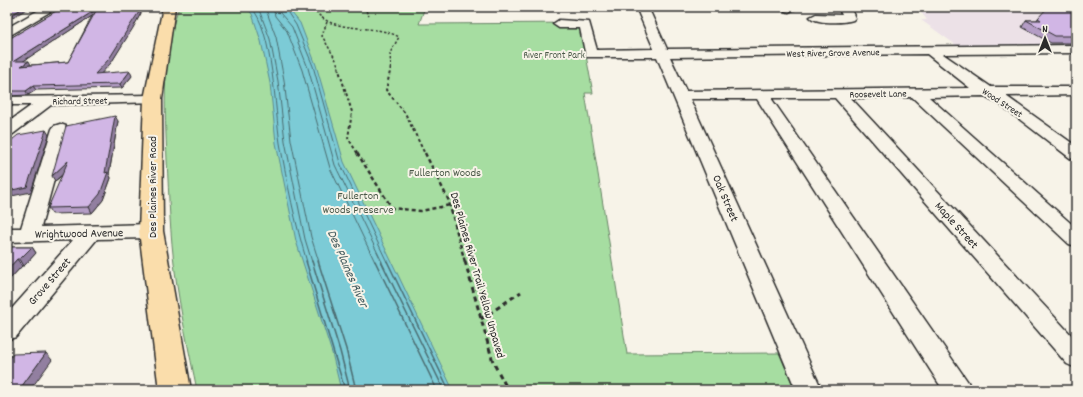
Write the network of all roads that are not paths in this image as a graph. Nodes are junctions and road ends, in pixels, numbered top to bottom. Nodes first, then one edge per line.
1 (52, 7) edge
2 (169, 7) edge
3 (642, 7) edge
4 (844, 7) edge
5 (816, 17) dead end
6 (559, 24) dead end
7 (7, 32) edge
8 (1053, 49) junction
9 (1076, 49) edge
10 (929, 50) junction
11 (663, 54) junction
12 (1076, 62) edge
13 (1076, 91) edge
14 (914, 92) junction
15 (987, 92) junction
16 (839, 93) junction
17 (761, 94) junction
18 (681, 95) junction
19 (153, 99) junction
20 (7, 101) edge
21 (47, 101) junction
22 (60, 129) dead end
23 (7, 131) edge
24 (1076, 154) edge
25 (150, 231) junction
26 (92, 233) junction
27 (7, 234) edge
28 (29, 234) junction
29 (1076, 239) edge
30 (7, 330) edge
31 (1076, 357) edge
32 (175, 390) edge
33 (809, 390) edge
34 (958, 390) edge

1 - 7 street
2 - 19 main road, Des Plaines River Road
3 - 11 street, Oak Street
4 - 5 street
6 - 11 street, West River Grove Avenue
8 - 9 street, West River Grove Avenue
8 - 10 street, West River Grove Avenue
8 - 12 street
10 - 11 street, West River Grove Avenue
10 - 15 street, Wood Street
11 - 18 street, Oak Street
13 - 15 street, Roosevelt Lane
14 - 15 street, Roosevelt Lane
14 - 16 street, Roosevelt Lane
14 - 29 street
15 - 24 street, Wood Street
16 - 17 street, Roosevelt Lane
16 - 31 street, Maple Street
17 - 18 street, Roosevelt Lane
17 - 34 street
18 - 33 street, Oak Street
19 - 21 street, Richard Street
19 - 25 main road, Des Plaines River Road
20 - 21 street, Richard Street
21 - 23 street
22 - 28 street
25 - 26 street, Wrightwood Avenue
25 - 32 main road, Des Plaines River Road
26 - 28 street, Wrightwood Avenue
26 - 30 street, Grove Street
27 - 28 street, Wrightwood Avenue

